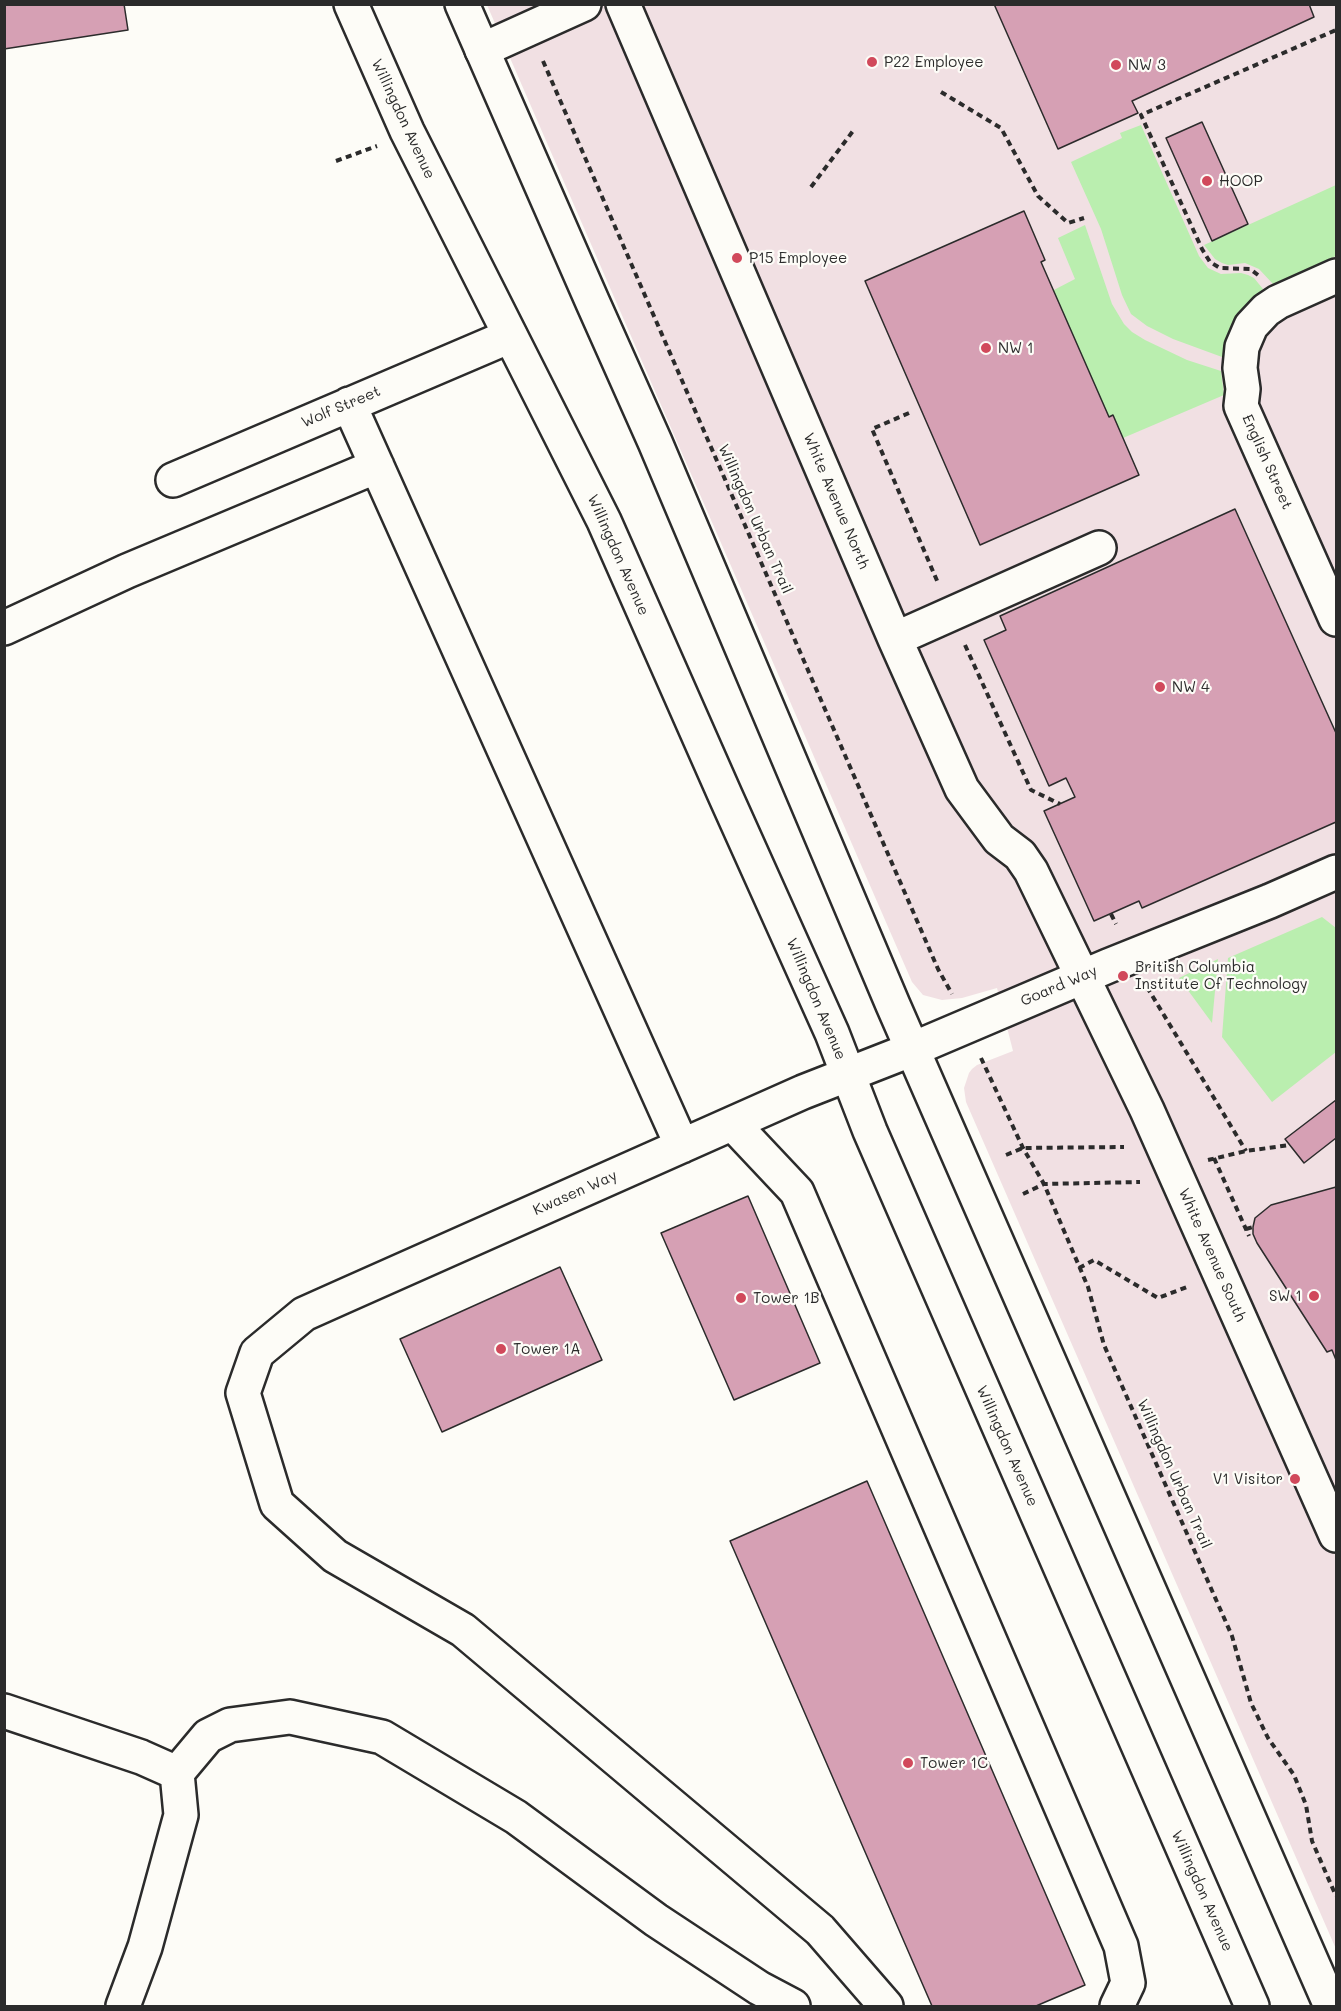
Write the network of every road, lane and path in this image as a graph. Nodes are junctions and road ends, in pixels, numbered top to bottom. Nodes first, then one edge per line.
1 (351, 4) edge
2 (462, 4) edge
3 (584, 4) edge
4 (622, 4) edge
5 (1336, 30) edge
6 (482, 50) junction
7 (541, 55) dead end
8 (941, 92) dead end
9 (406, 130) junction
10 (853, 131) dead end
11 (336, 161) dead end
12 (811, 188) dead end
13 (1084, 218) dead end
14 (1336, 276) edge
15 (1278, 302) junction
16 (510, 336) junction
17 (349, 404) junction
18 (376, 466) junction
19 (173, 480) dead end
20 (1100, 548) dead end
21 (1336, 619) edge
22 (4, 628) edge
23 (895, 639) junction
24 (1336, 872) edge
25 (1111, 914) dead end
26 (1132, 957) junction
27 (1082, 976) junction
28 (954, 999) dead end
29 (913, 1049) junction
30 (983, 1062) dead end
31 (848, 1074) junction
32 (733, 1124) junction
33 (1290, 1145) dead end
34 (682, 1146) junction
35 (1128, 1147) dead end
36 (1023, 1148) junction
37 (1246, 1151) junction
38 (1006, 1155) dead end
39 (1139, 1173) dead end
40 (1044, 1184) junction
41 (1023, 1194) dead end
42 (1253, 1227) dead end
43 (1246, 1229) junction
44 (1249, 1236) dead end
45 (1079, 1268) junction
46 (1188, 1286) dead end
47 (1336, 1535) edge
48 (4, 1711) edge
49 (177, 1773) junction
50 (1336, 1896) edge
51 (123, 2007) edge
52 (794, 2007) edge
53 (886, 2007) edge
54 (1117, 2007) edge
55 (1252, 2007) edge
56 (1331, 2007) edge

1 - 9 main road, Willingdon Avenue
2 - 6 main road
3 - 6 main road
4 - 23 main road, White Avenue North
5 - 15 path
6 - 29 main road
7 - 28 path, Willingdon Urban Trail
8 - 13 path
9 - 11 path
9 - 16 main road, Willingdon Avenue
10 - 12 path
14 - 15 main road, English Street
15 - 21 main road, English Street
16 - 17 main road, Wolf Street
16 - 31 main road, Willingdon Avenue
17 - 18 main road
17 - 19 main road, Wolf Street
18 - 22 main road
18 - 34 main road
20 - 23 main road
23 - 27 main road, White Avenue North
24 - 26 main road, Goard Way
25 - 26 path
26 - 27 main road, Goard Way
26 - 37 path
27 - 29 main road, Goard Way
27 - 47 main road, White Avenue South
29 - 31 main road, Goard Way
29 - 56 main road
30 - 36 path, Willingdon Urban Trail
31 - 32 main road, Kwasen Way
31 - 55 main road, Willingdon Avenue
32 - 34 main road, Kwasen Way
32 - 54 main road
33 - 37 path
34 - 53 main road, Kwasen Way
35 - 36 path
36 - 38 path
36 - 40 path, Willingdon Urban Trail
37 - 43 path
39 - 40 path
40 - 41 path
40 - 45 path, Willingdon Urban Trail
42 - 43 path
43 - 44 path
45 - 46 path
45 - 50 path, Willingdon Urban Trail
48 - 49 main road
49 - 51 main road
49 - 52 main road

